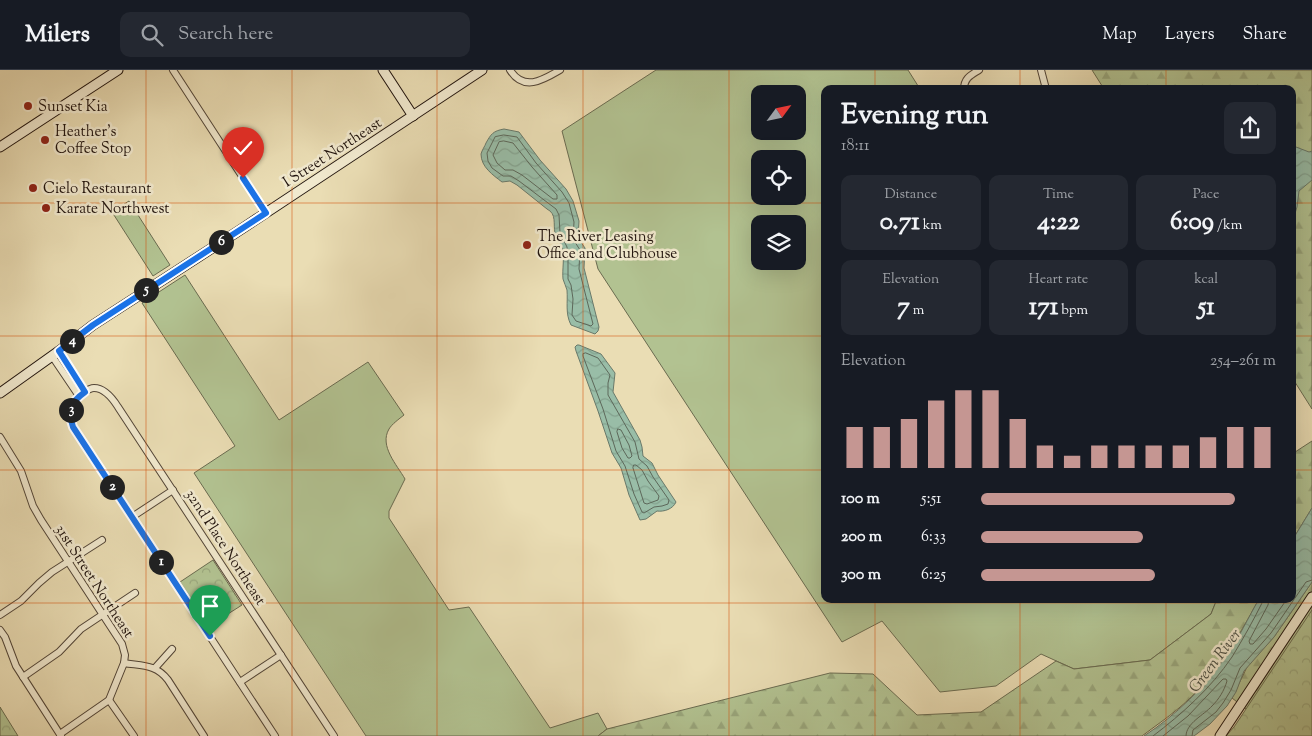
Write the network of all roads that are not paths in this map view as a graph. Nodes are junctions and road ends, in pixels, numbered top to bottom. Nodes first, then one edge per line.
1 (118, 70) edge
2 (173, 70) edge
3 (383, 70) edge
4 (482, 70) edge
5 (510, 70) edge
6 (560, 70) edge
7 (979, 70) edge
8 (1041, 70) edge
9 (965, 85) edge
10 (1045, 85) edge
11 (413, 116) junction
12 (0, 148) edge
13 (266, 213) junction
14 (55, 354) junction
15 (0, 393) edge
16 (82, 394) junction
17 (0, 437) edge
18 (173, 490) junction
19 (132, 517) junction
20 (102, 540) dead end
21 (68, 562) junction
22 (135, 593) dead end
23 (1312, 597) edge
24 (102, 614) junction
25 (0, 615) edge
26 (0, 630) edge
27 (172, 648) dead end
28 (281, 655) junction
29 (124, 663) junction
30 (155, 668) junction
31 (23, 677) junction
32 (240, 682) junction
33 (109, 700) junction
34 (60, 735) edge
35 (134, 736) edge
36 (204, 736) edge
37 (275, 736) edge
38 (334, 736) edge
39 (1220, 736) edge

1 - 12 street
2 - 13 street
3 - 11 street
4 - 11 street, I Street Northeast
5 - 6 street
7 - 9 street
8 - 10 street
11 - 13 street, I Street Northeast
13 - 14 street, I Street Northeast
14 - 15 street, I Street Northeast
14 - 16 street
16 - 18 street, 32nd Place Northeast
16 - 19 street
17 - 21 street, 31st Street Northeast
18 - 19 street
18 - 28 street, 32nd Place Northeast
19 - 32 street
20 - 21 street
21 - 24 street, 31st Street Northeast
21 - 25 street
22 - 24 street
23 - 39 street
24 - 29 street, 31st Street Northeast
24 - 31 street
26 - 31 street
27 - 30 street
28 - 32 street
28 - 38 street, 32nd Place Northeast
29 - 30 street, 31st Street Northeast
29 - 33 street
30 - 36 street
31 - 34 street
32 - 37 street
33 - 34 street
33 - 35 street

